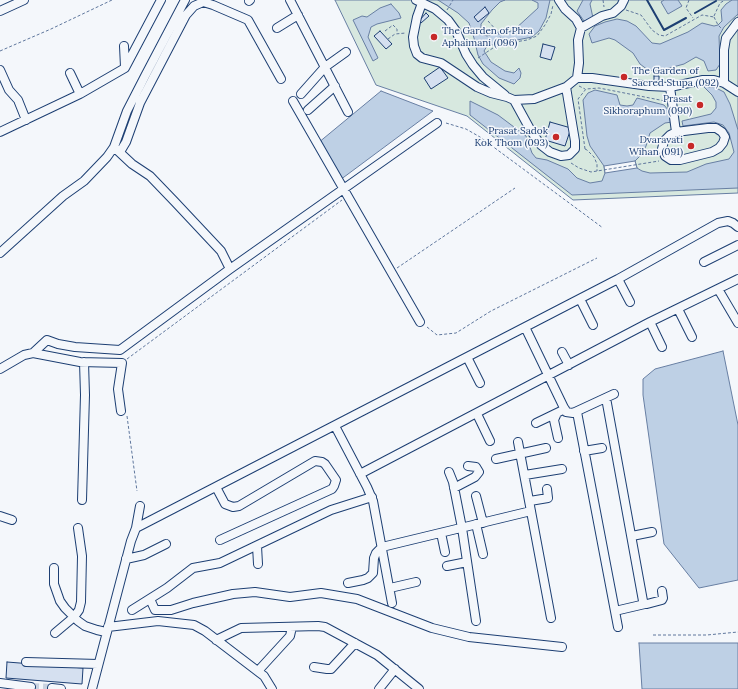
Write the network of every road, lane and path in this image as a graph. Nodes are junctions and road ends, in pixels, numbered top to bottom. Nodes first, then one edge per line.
1 (24, 0) edge
2 (112, 0) edge
3 (161, 0) edge
4 (185, 0) edge
5 (290, 0) edge
6 (453, 0) edge
7 (688, 0) edge
8 (724, 0) edge
9 (419, 1) edge
10 (556, 1) edge
11 (622, 3) edge
12 (449, 7) dead end
13 (0, 11) edge
14 (298, 15) junction
15 (714, 17) junction
16 (693, 19) junction
17 (488, 21) dead end
18 (738, 22) edge
19 (277, 28) dead end
20 (582, 28) junction
21 (722, 28) dead end
22 (385, 31) dead end
23 (397, 34) junction
24 (414, 34) junction
25 (388, 39) dead end
26 (503, 43) junction
27 (124, 46) dead end
28 (0, 51) edge
29 (346, 52) dead end
30 (479, 57) dead end
31 (324, 66) junction
32 (125, 68) junction
33 (0, 70) edge
34 (70, 73) dead end
35 (577, 78) junction
36 (281, 79) dead end
37 (724, 83) junction
38 (335, 86) junction
39 (566, 87) junction
40 (670, 87) junction
41 (738, 92) edge
42 (80, 94) junction
43 (301, 94) dead end
44 (511, 99) junction
45 (293, 100) dead end
46 (672, 103) junction
47 (308, 110) dead end
48 (348, 112) dead end
49 (26, 120) junction
50 (437, 123) joint
51 (0, 132) edge
52 (676, 132) junction
53 (117, 149) junction
54 (561, 156) junction
55 (671, 160) junction
56 (597, 171) junction
57 (344, 188) junction
58 (516, 188) dead end
59 (348, 196) junction
60 (603, 228) dead end
61 (738, 228) edge
62 (738, 245) edge
63 (0, 253) edge
64 (597, 258) dead end
65 (704, 262) dead end
66 (230, 269) junction
67 (392, 272) junction
68 (618, 279) junction
69 (738, 279) edge
70 (718, 289) junction
71 (580, 299) junction
72 (630, 302) dead end
73 (678, 309) junction
74 (737, 319) edge
75 (420, 322) joint
76 (650, 322) junction
77 (593, 325) dead end
78 (525, 327) junction
79 (692, 337) dead end
80 (662, 347) dead end
81 (562, 352) dead end
82 (33, 353) junction
83 (467, 357) junction
84 (84, 362) junction
85 (122, 363) junction
86 (569, 365) junction
87 (0, 369) edge
88 (550, 375) junction
89 (480, 383) dead end
90 (614, 394) dead end
91 (606, 398) junction
92 (565, 409) junction
93 (577, 412) junction
94 (124, 413) joint
95 (477, 414) junction
96 (335, 426) junction
97 (558, 438) dead end
98 (490, 441) dead end
99 (518, 442) dead end
100 (546, 448) dead end
101 (602, 448) dead end
102 (584, 451) junction
103 (521, 454) junction
104 (496, 459) dead end
105 (468, 466) dead end
106 (562, 469) dead end
107 (449, 472) dead end
108 (360, 474) junction
109 (524, 475) junction
110 (216, 487) junction
111 (454, 488) junction
112 (547, 489) dead end
113 (137, 491) dead end
114 (476, 496) dead end
115 (372, 497) junction
116 (82, 500) dead end
117 (530, 501) junction
118 (140, 506) dead end
119 (532, 511) junction
120 (0, 516) edge
121 (12, 520) dead end
122 (480, 524) junction
123 (78, 528) dead end
124 (136, 528) junction
125 (462, 528) junction
126 (652, 532) dead end
127 (441, 533) junction
128 (632, 536) junction
129 (220, 540) dead end
130 (166, 544) dead end
131 (257, 546) junction
132 (382, 547) junction
133 (445, 552) dead end
134 (483, 554) dead end
135 (126, 559) junction
136 (467, 562) junction
137 (258, 564) dead end
138 (448, 566) dead end
139 (54, 568) dead end
140 (416, 582) dead end
141 (348, 583) dead end
142 (390, 588) junction
143 (662, 591) dead end
144 (150, 599) junction
145 (392, 603) dead end
146 (645, 604) junction
147 (132, 610) dead end
148 (615, 611) junction
149 (551, 618) dead end
150 (76, 619) junction
151 (476, 621) dead end
152 (108, 624) junction
153 (292, 627) junction
154 (618, 627) dead end
155 (738, 632) edge
156 (55, 633) dead end
157 (653, 635) dead end
158 (216, 640) junction
159 (355, 643) junction
160 (562, 648) dead end
161 (26, 662) dead end
162 (98, 664) junction
163 (314, 667) dead end
164 (395, 669) junction
165 (258, 671) junction
166 (0, 683) edge
167 (31, 686) dead end
168 (52, 688) edge
169 (61, 689) edge
170 (92, 689) edge
171 (272, 689) edge
172 (379, 689) edge
173 (419, 689) edge

1 - 13 street
2 - 28 path
3 - 32 street
4 - 53 street
5 - 14 street
6 - 12 path
7 - 16 path
8 - 15 path
9 - 24 street
9 - 44 street
10 - 20 street
10 - 26 path
11 - 16 path
11 - 20 street
14 - 19 street
14 - 31 street
15 - 16 path
15 - 21 path
17 - 26 path
18 - 37 street
20 - 35 street
22 - 23 path
23 - 24 path
23 - 25 path
24 - 44 street
26 - 30 path
27 - 32 street
29 - 31 street
31 - 38 street
31 - 43 street
32 - 42 street
33 - 49 street
34 - 42 street
35 - 39 street
35 - 40 street
36 - 53 street
37 - 40 street
37 - 41 street
38 - 47 street
38 - 48 street
39 - 44 street
39 - 54 street
40 - 46 street
42 - 49 street
44 - 54 street
45 - 57 street
46 - 52 street
46 - 56 path
49 - 51 street
50 - 57 street
50 - 60 path
52 - 55 street
52 - 55 street
53 - 63 street
53 - 66 street
54 - 56 path
55 - 56 path
57 - 59 street
57 - 66 street
58 - 67 path
59 - 67 street
59 - 85 path
61 - 68 street
62 - 65 street
64 - 75 path
66 - 82 street
67 - 75 street
68 - 71 street
68 - 72 street
69 - 70 street
70 - 73 street
70 - 74 street
71 - 77 street
71 - 78 street
73 - 76 street
73 - 79 street
76 - 80 street
76 - 86 street
78 - 83 street
78 - 88 street
81 - 86 street
82 - 84 street
82 - 87 street
83 - 89 street
83 - 96 street
84 - 85 street
84 - 116 street
85 - 94 street
86 - 88 street
88 - 92 street
88 - 95 street
90 - 91 street
91 - 93 street
91 - 128 street
92 - 93 street
92 - 97 street
93 - 102 street
94 - 113 path
95 - 98 street
95 - 108 street
96 - 108 street
96 - 110 street
99 - 103 street
100 - 103 street
101 - 102 street
102 - 148 street
103 - 104 street
103 - 109 street
105 - 111 street
106 - 109 street
107 - 111 street
108 - 115 street
109 - 117 street
110 - 124 street
110 - 129 street
111 - 125 street
112 - 117 street
114 - 122 street
115 - 131 street
115 - 132 street
117 - 119 street
118 - 124 street
119 - 122 street
119 - 149 street
120 - 121 street
122 - 125 street
122 - 134 street
123 - 150 street
124 - 135 street
125 - 127 street
125 - 136 street
126 - 128 street
127 - 132 street
127 - 133 street
128 - 146 street
130 - 135 street
131 - 137 street
131 - 144 street
132 - 141 street
132 - 142 street
135 - 152 street
136 - 138 street
136 - 151 street
139 - 150 street
140 - 142 street
142 - 145 street
143 - 146 street
144 - 147 street
144 - 160 street
146 - 148 street
148 - 154 street
150 - 152 street
150 - 156 street
152 - 158 street
152 - 162 street
153 - 158 street
153 - 159 street
153 - 165 street
155 - 157 path
158 - 165 street
159 - 163 street
159 - 164 street
161 - 162 street
162 - 170 street
164 - 172 street
164 - 173 street
165 - 171 street
166 - 167 street
168 - 169 street

